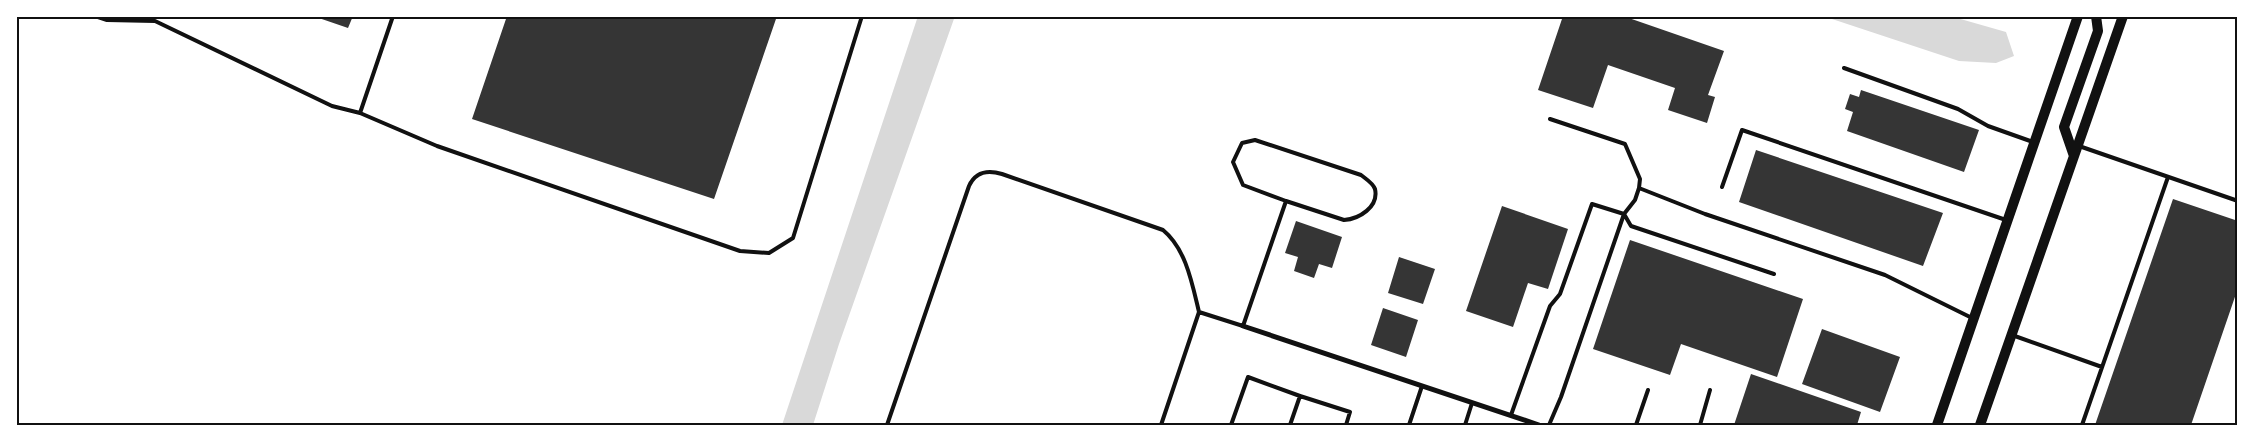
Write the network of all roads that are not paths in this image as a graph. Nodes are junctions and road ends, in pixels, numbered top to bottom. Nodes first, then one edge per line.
1 (95, 16) edge
2 (393, 16) edge
3 (862, 16) edge
4 (2078, 16) edge
5 (2096, 16) edge
6 (2123, 16) edge
7 (1844, 68) dead end
8 (360, 114) junction
9 (1550, 118) dead end
10 (2035, 142) junction
11 (2078, 145) junction
12 (2074, 156) junction
13 (2168, 177) junction
14 (1722, 187) dead end
15 (1639, 188) junction
16 (1286, 200) junction
17 (2238, 201) edge
18 (1624, 214) junction
19 (2008, 220) junction
20 (1774, 274) dead end
21 (1199, 312) junction
22 (1974, 318) junction
23 (1243, 326) junction
24 (2012, 335) junction
25 (2102, 367) junction
26 (1422, 386) junction
27 (1648, 390) dead end
28 (1710, 390) dead end
29 (1300, 396) junction
30 (1472, 402) junction
31 (1511, 415) junction
32 (887, 425) edge
33 (1161, 425) edge
34 (1231, 425) edge
35 (1290, 425) edge
36 (1346, 425) edge
37 (1409, 425) edge
38 (1465, 425) edge
39 (1539, 425) edge
40 (1549, 425) edge
41 (1636, 425) edge
42 (1700, 425) edge
43 (1937, 425) edge
44 (1980, 425) edge
45 (2082, 425) edge

1 - 8 lane
2 - 8 lane
3 - 8 lane
4 - 10 main road
5 - 12 main road
6 - 11 main road
7 - 10 lane
9 - 15 lane
10 - 19 main road
11 - 12 main road
11 - 13 lane
12 - 24 main road
13 - 17 lane
13 - 25 lane
14 - 19 lane
15 - 18 lane
15 - 22 lane
16 - 16 lane
16 - 23 lane
18 - 20 lane
18 - 31 lane
18 - 40 lane
19 - 22 main road
21 - 23 lane
21 - 32 lane
21 - 33 lane
22 - 43 main road
23 - 26 street
24 - 25 lane
24 - 44 main road
25 - 45 lane
26 - 30 street
26 - 37 lane
27 - 41 lane
28 - 42 lane
29 - 34 lane
29 - 35 lane
29 - 36 lane
30 - 31 street
30 - 38 lane
31 - 39 street

